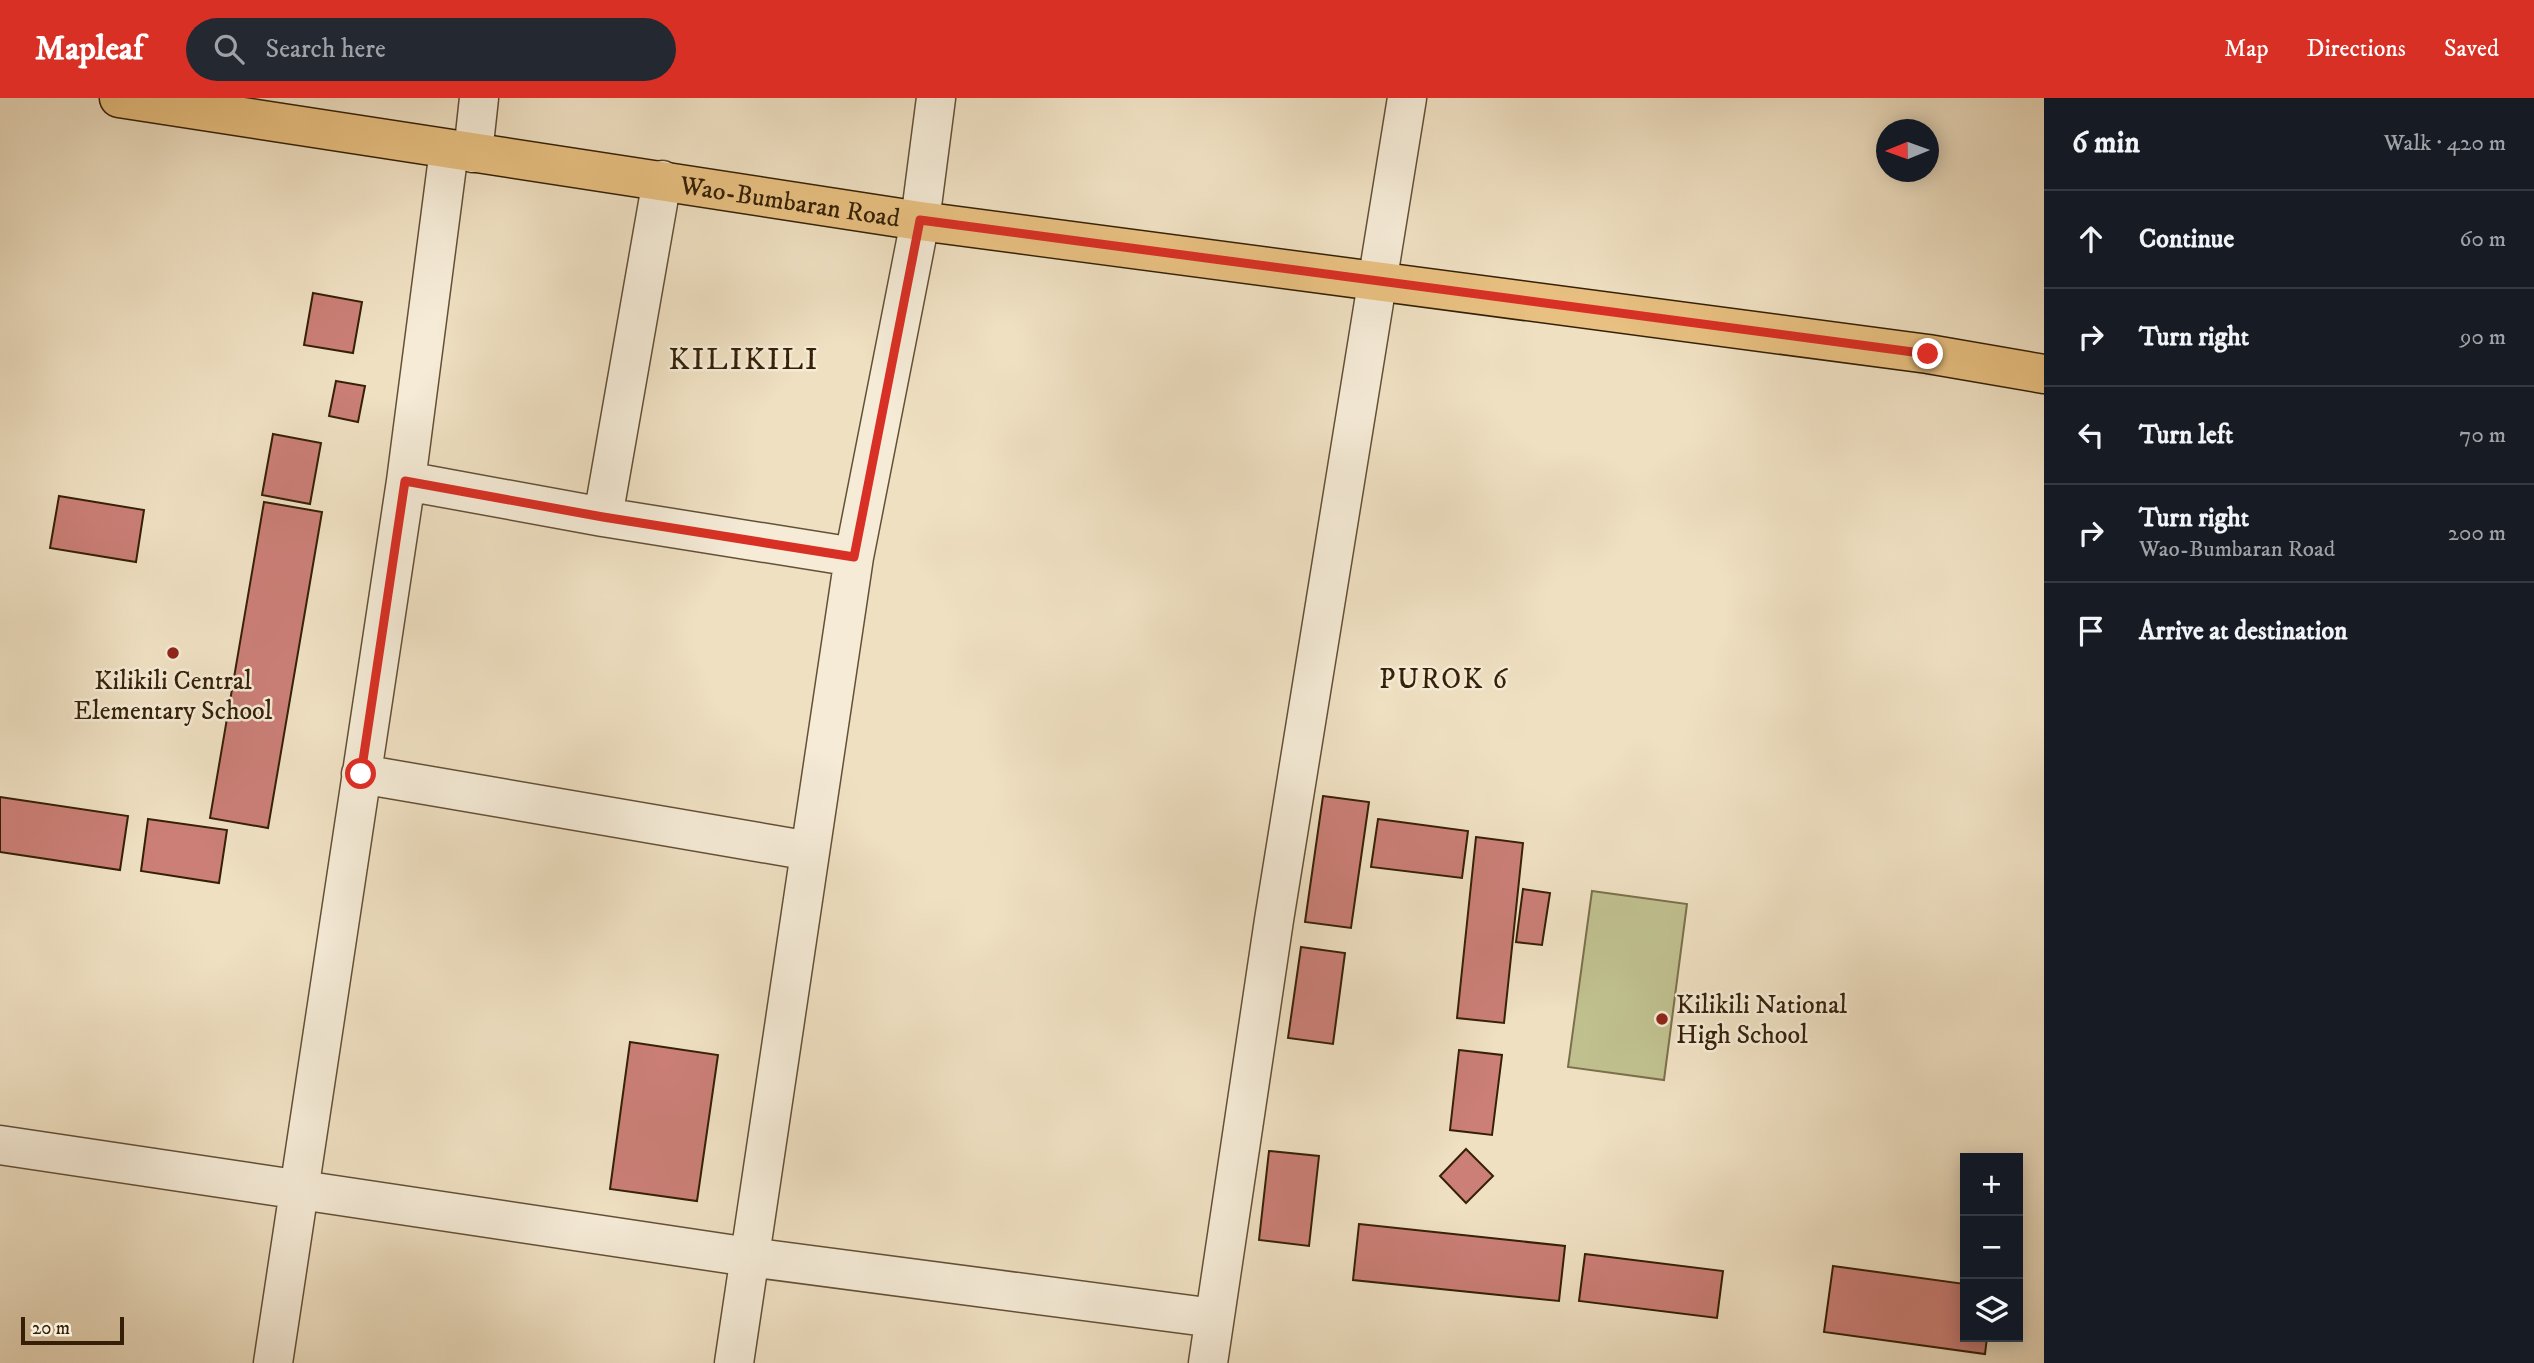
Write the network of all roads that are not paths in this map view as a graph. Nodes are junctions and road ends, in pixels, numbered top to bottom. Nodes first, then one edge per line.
1 (119, 98) edge
2 (479, 98) edge
3 (936, 98) edge
4 (1407, 98) edge
5 (461, 151) junction
6 (662, 180) junction
7 (920, 220) junction
8 (1377, 282) junction
9 (2044, 374) edge
10 (405, 481) junction
11 (603, 517) junction
12 (854, 557) junction
13 (361, 774) junction
14 (810, 851) junction
15 (0, 1145) edge
16 (298, 1191) junction
17 (749, 1257) junction
18 (1214, 1318) junction
19 (273, 1363) edge
20 (734, 1363) edge
21 (1208, 1363) edge

1 - 5 main road, Wao-Bumbaran Road
2 - 5 street
3 - 7 street
4 - 8 street
5 - 6 main road, Wao-Bumbaran Road
5 - 10 street
6 - 7 main road, Wao-Bumbaran Road
6 - 11 street
7 - 8 main road, Wao-Bumbaran Road
7 - 12 street
8 - 9 main road, Wao-Bumbaran Road
8 - 18 street
10 - 11 street
10 - 13 street
11 - 12 street
12 - 14 street
13 - 14 street
13 - 16 street
14 - 17 street
15 - 16 street
16 - 17 street
16 - 19 street
17 - 18 street
17 - 20 street
18 - 21 street

